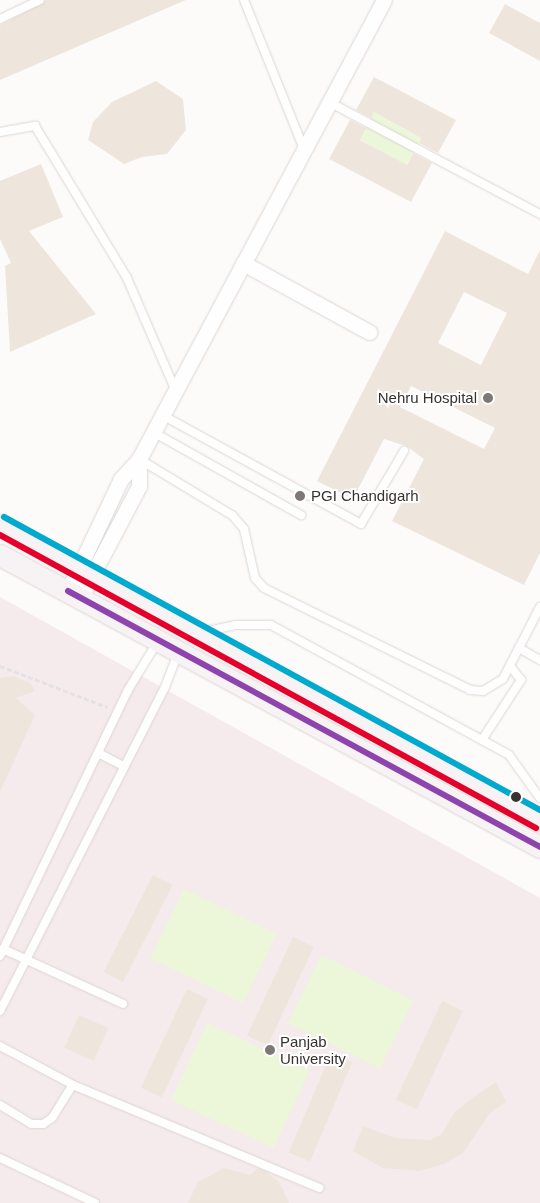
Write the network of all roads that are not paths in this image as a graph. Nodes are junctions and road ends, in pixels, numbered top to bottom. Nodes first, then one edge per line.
1 (40, 0) edge
2 (244, 0) edge
3 (384, 0) edge
4 (0, 19) edge
5 (329, 102) junction
6 (0, 132) edge
7 (304, 149) junction
8 (540, 214) edge
9 (243, 263) junction
10 (369, 332) dead end
11 (175, 389) junction
12 (162, 415) junction
13 (153, 432) junction
14 (404, 451) dead end
15 (139, 460) junction
16 (300, 515) dead end
17 (0, 525) edge
18 (0, 555) edge
19 (86, 572) junction
20 (74, 595) junction
21 (540, 607) edge
22 (198, 633) junction
23 (159, 640) junction
24 (519, 648) junction
25 (178, 651) junction
26 (540, 660) edge
27 (510, 666) junction
28 (482, 740) junction
29 (98, 753) junction
30 (124, 766) junction
31 (540, 798) edge
32 (540, 820) edge
33 (540, 847) edge
34 (2, 953) edge
35 (24, 960) junction
36 (123, 1004) dead end
37 (0, 1011) edge
38 (0, 1046) edge
39 (73, 1085) junction
40 (0, 1105) edge
41 (0, 1158) edge
42 (319, 1188) dead end
43 (96, 1203) edge

1 - 4 lane
2 - 7 lane
3 - 5 street
5 - 7 street
5 - 8 lane
6 - 11 lane
7 - 9 street
9 - 10 street
9 - 11 street
11 - 12 street
12 - 13 street
12 - 14 lane
13 - 15 street
13 - 16 lane
15 - 19 street
15 - 27 lane
17 - 19 main road
18 - 20 main road
19 - 20 street
19 - 22 main road
20 - 23 main road
21 - 24 lane
22 - 28 lane
22 - 32 main road
23 - 25 main road
23 - 29 lane
24 - 26 lane
24 - 27 lane
25 - 30 lane
25 - 33 main road
27 - 28 lane
28 - 31 lane
29 - 30 lane
29 - 34 lane
30 - 35 lane
34 - 35 lane
35 - 36 lane
35 - 37 lane
38 - 39 lane
39 - 40 lane
39 - 42 lane
41 - 43 lane

